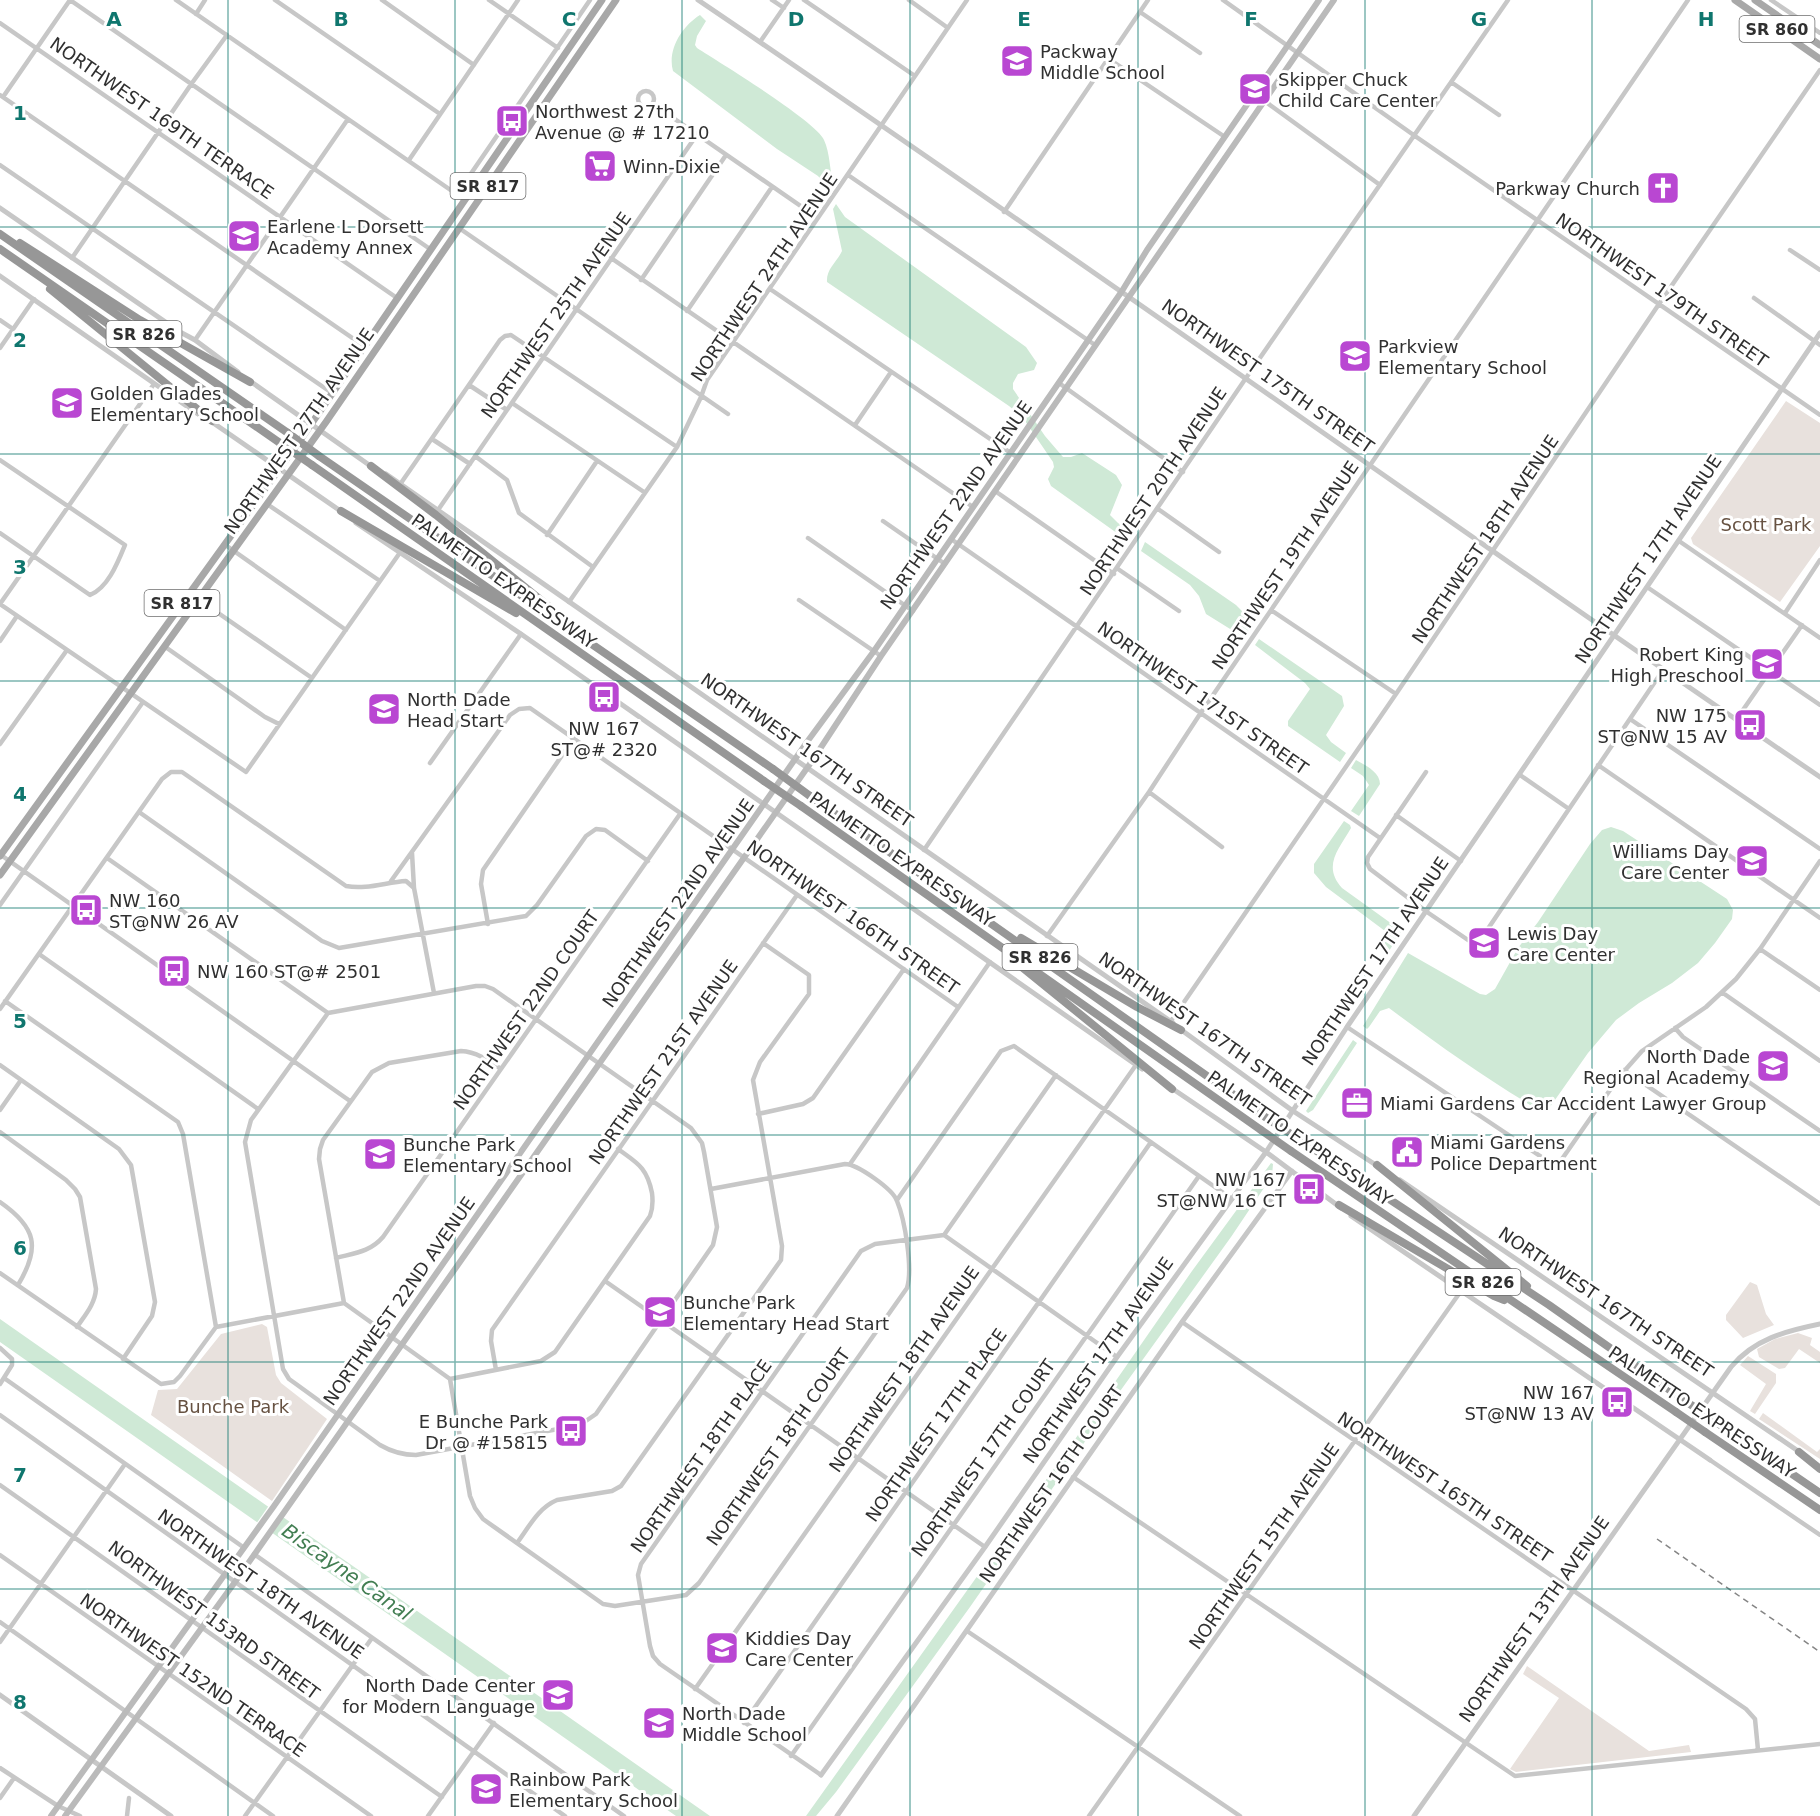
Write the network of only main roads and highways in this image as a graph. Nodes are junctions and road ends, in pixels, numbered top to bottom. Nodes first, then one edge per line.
1 (602, 0) edge
2 (616, 0) edge
3 (1319, 0) edge
4 (1334, 0) edge
5 (1735, 0) edge
6 (1755, 0) edge
7 (1820, 45) edge
8 (1820, 59) edge
9 (508, 137) junction
10 (517, 144) junction
11 (463, 203) junction
12 (459, 228) junction
13 (0, 234) edge
14 (0, 249) edge
15 (29, 269) junction
16 (410, 280) junction
17 (398, 297) junction
18 (409, 301) junction
19 (395, 320) junction
20 (250, 381) road end
21 (212, 421) road end
22 (370, 466) road end
23 (341, 511) road end
24 (547, 630) junction
25 (600, 651) junction
26 (76, 750) junction
27 (85, 757) junction
28 (0, 855) edge
29 (0, 875) edge
30 (962, 902) junction
31 (991, 940) junction
32 (1181, 1030) road end
33 (1172, 1089) road end
34 (1377, 1166) road end
35 (1339, 1205) road end
36 (1517, 1305) junction
37 (1549, 1305) junction
38 (1799, 1452) road end
39 (1820, 1467) edge
40 (1820, 1493) edge
41 (1820, 1511) edge
42 (67, 1813) edge
43 (51, 1816) edge

1 - 9 main road, NORTHWEST 27TH AVENUE / SR 817
2 - 10 main road, NORTHWEST 27TH AVENUE / SR 817
3 - 43 main road, NORTHWEST 22ND AVENUE
4 - 42 main road, NORTHWEST 22ND AVENUE
5 - 8 main road, SR 860
6 - 7 main road, SR 860
9 - 10 main road
9 - 11 main road, NORTHWEST 27TH AVENUE / SR 817
10 - 12 main road, NORTHWEST 27TH AVENUE / SR 817
11 - 12 main road
11 - 16 main road, NORTHWEST 27TH AVENUE / SR 817
12 - 18 main road, NORTHWEST 27TH AVENUE / SR 817
13 - 20 highway
13 - 25 highway, PALMETTO EXPRESSWAY / SR 826, bridge
14 - 15 highway, PALMETTO EXPRESSWAY / SR 826
15 - 21 highway
15 - 24 highway, PALMETTO EXPRESSWAY / SR 826, bridge
16 - 17 main road, NORTHWEST 27TH AVENUE / SR 817
16 - 18 main road
17 - 19 main road
17 - 26 main road, NORTHWEST 27TH AVENUE / SR 817
18 - 19 main road, NORTHWEST 27TH AVENUE / SR 817
19 - 27 main road, NORTHWEST 27TH AVENUE / SR 817
22 - 25 highway
23 - 24 highway
24 - 31 highway, PALMETTO EXPRESSWAY / SR 826, bridge
25 - 30 highway, PALMETTO EXPRESSWAY / SR 826, bridge
26 - 27 main road
26 - 28 main road, NORTHWEST 27TH AVENUE / SR 817
27 - 29 main road, NORTHWEST 27TH AVENUE / SR 817
30 - 32 highway
30 - 37 highway, PALMETTO EXPRESSWAY / SR 826, bridge
31 - 33 highway
31 - 36 highway, PALMETTO EXPRESSWAY / SR 826, bridge
34 - 37 highway
35 - 36 highway
36 - 41 highway, PALMETTO EXPRESSWAY / SR 826, bridge
37 - 40 highway, PALMETTO EXPRESSWAY / SR 826, bridge
38 - 39 highway

